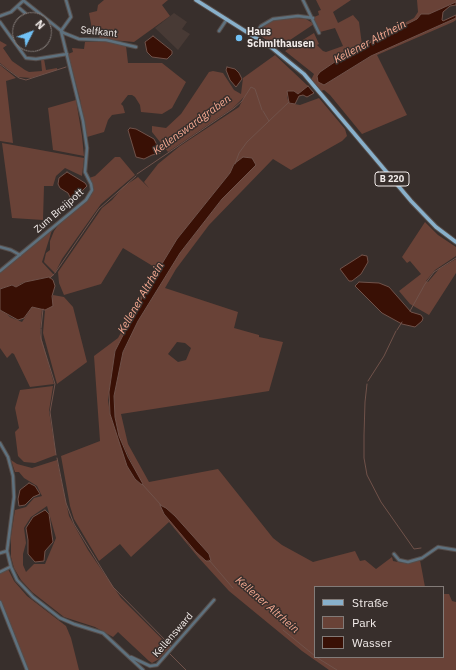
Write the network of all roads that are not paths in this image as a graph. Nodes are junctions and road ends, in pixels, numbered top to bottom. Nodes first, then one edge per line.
1 (66, 0) edge
2 (196, 0) edge
3 (303, 0) edge
4 (22, 1) edge
5 (18, 7) junction
6 (23, 12) edge
7 (0, 16) edge
8 (313, 18) junction
9 (227, 19) junction
10 (0, 22) edge
11 (61, 31) junction
12 (219, 31) dead end
13 (319, 33) dead end
14 (254, 36) junction
15 (12, 37) edge
16 (136, 47) dead end
17 (21, 52) edge
18 (67, 54) junction
19 (456, 242) edge
20 (0, 247) edge
21 (20, 255) junction
22 (0, 271) edge
23 (0, 443) edge
24 (7, 550) junction
25 (456, 550) edge
26 (0, 553) edge
27 (394, 554) dead end
28 (10, 567) junction
29 (0, 572) edge
30 (214, 600) dead end
31 (0, 602) edge
32 (129, 656) junction
33 (27, 670) edge
34 (143, 670) edge

1 - 11 street
2 - 9 main road, B 220
3 - 8 street
4 - 5 street
4 - 11 street, Selfkant
5 - 6 street
5 - 7 street
8 - 13 street
8 - 14 street
9 - 12 street
9 - 14 main road, B 220
10 - 15 street
11 - 16 street, Selfkant
11 - 18 street, Zum Breijpott
14 - 19 main road, B 220
17 - 18 street
18 - 21 street, Zum Breijpott
20 - 21 street
21 - 22 street, Zum Breijpott
23 - 24 street
24 - 26 street
24 - 28 street
25 - 27 street
28 - 29 street
28 - 32 street
30 - 32 street, Kellensward
31 - 33 street
32 - 34 street

